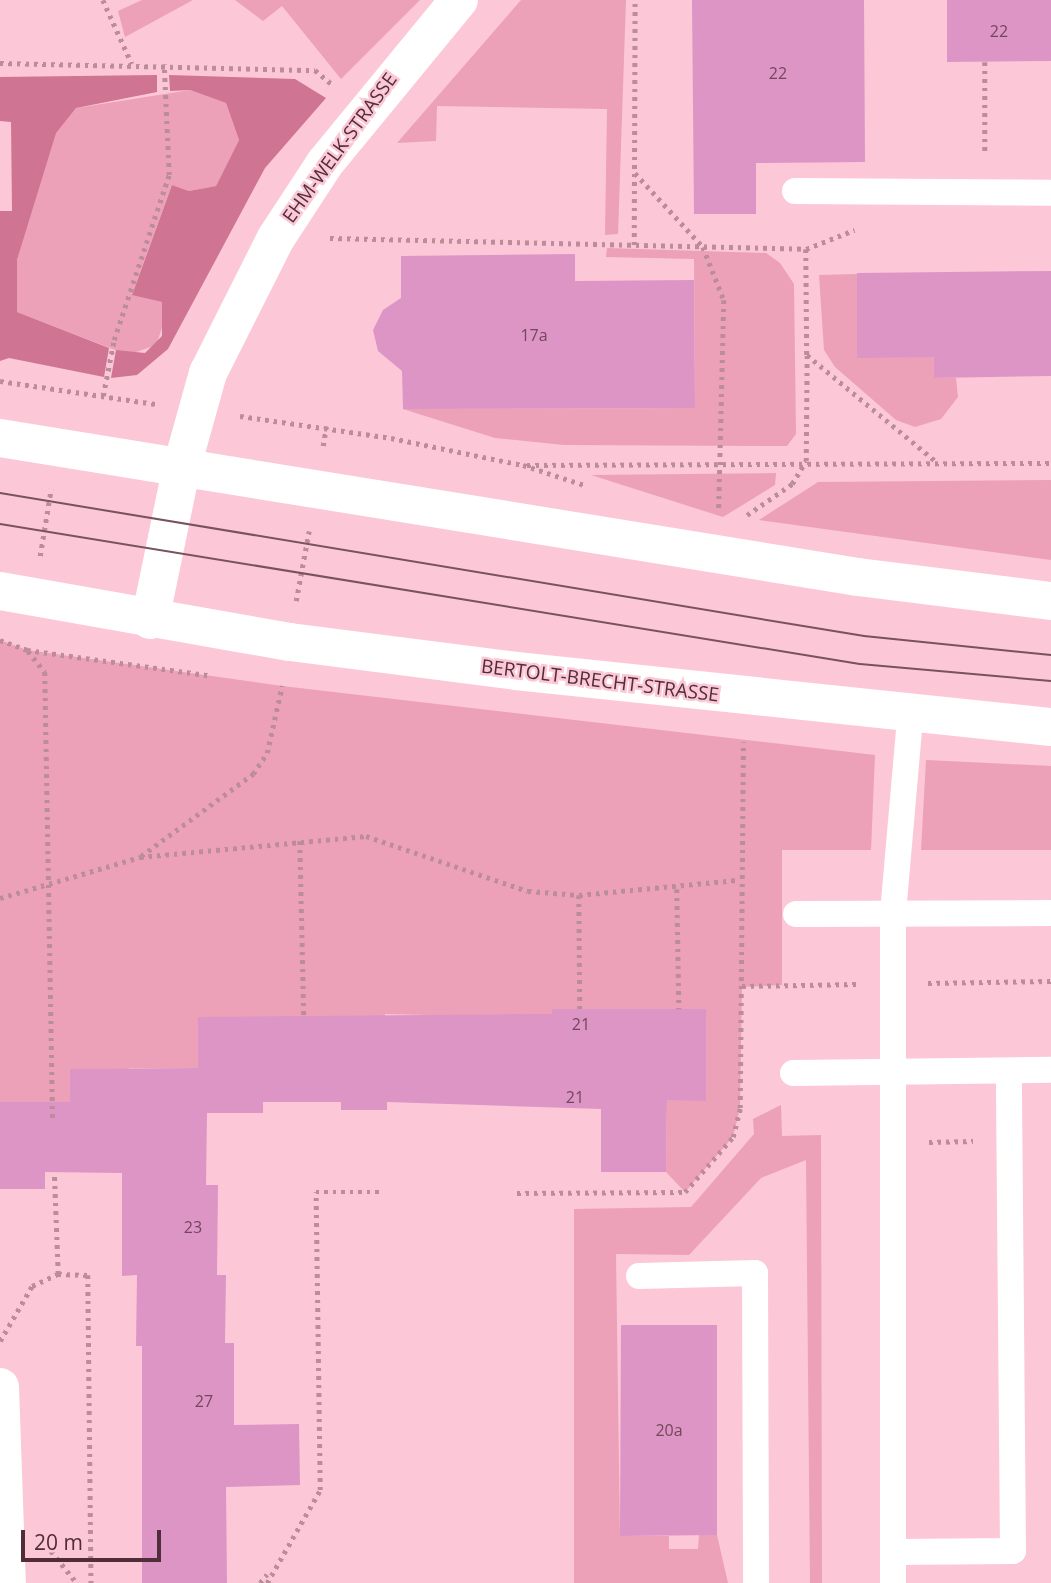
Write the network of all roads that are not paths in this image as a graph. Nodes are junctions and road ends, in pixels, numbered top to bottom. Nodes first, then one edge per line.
1 (459, 0) edge
2 (795, 191) dead end
3 (1051, 193) edge
4 (0, 438) edge
5 (182, 466) junction
6 (17, 594) edge
7 (1051, 601) edge
8 (150, 620) junction
9 (910, 717) junction
10 (1051, 727) edge
11 (1051, 913) edge
12 (796, 914) dead end
13 (893, 914) junction
14 (1051, 1070) edge
15 (1009, 1071) junction
16 (893, 1072) junction
17 (793, 1073) dead end
18 (639, 1276) dead end
19 (0, 1387) edge
20 (893, 1552) junction
21 (7, 1583) edge
22 (756, 1583) edge
23 (893, 1583) edge

1 - 5 main road, EHM-WELK-STRASSE
2 - 3 lane
4 - 5 main road
5 - 7 main road
5 - 8 main road
6 - 8 main road, BERTOLT-BRECHT-STRASSE
8 - 9 main road, BERTOLT-BRECHT-STRASSE
9 - 10 main road, BERTOLT-BRECHT-STRASSE
9 - 13 lane
11 - 13 lane
12 - 13 lane
13 - 16 lane
14 - 15 lane
15 - 16 lane
15 - 20 lane
16 - 17 lane
16 - 20 lane
18 - 22 lane
19 - 21 main road
20 - 23 lane

